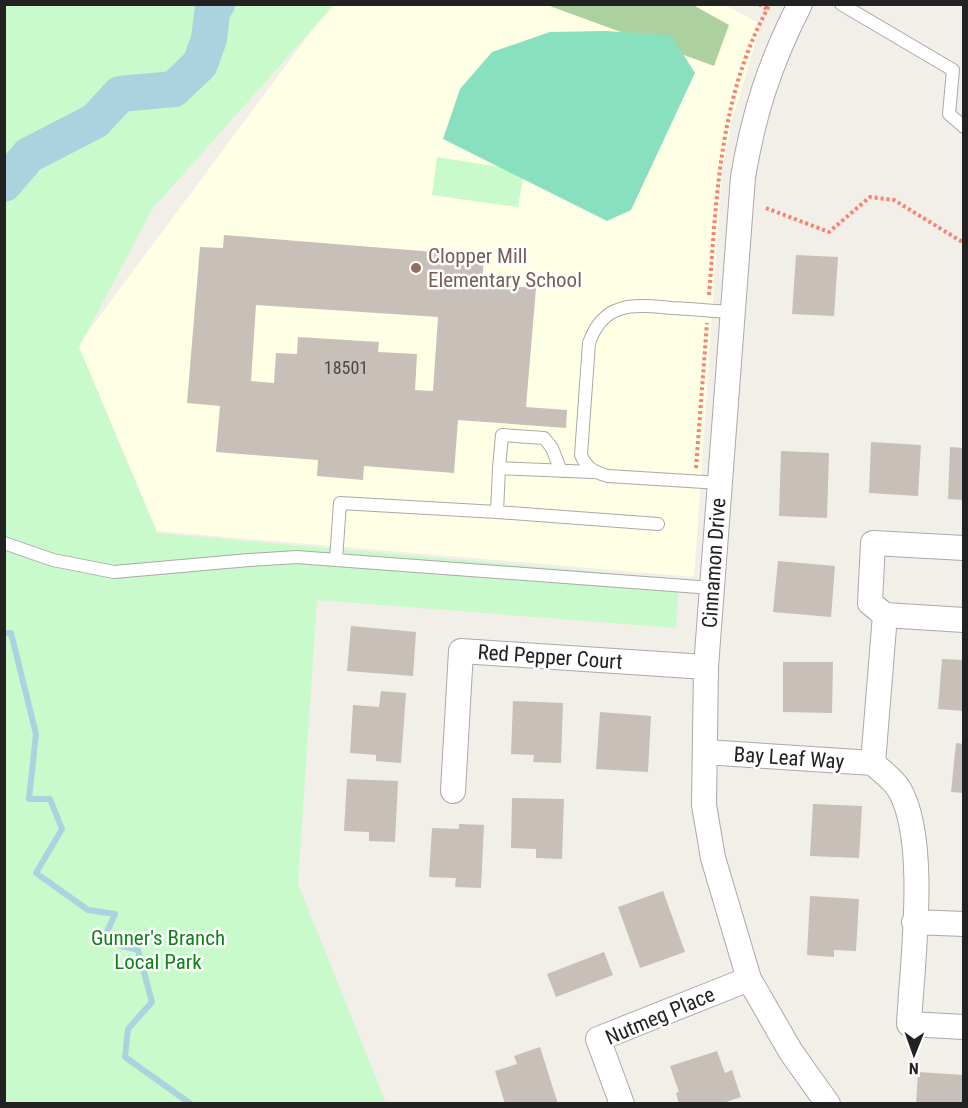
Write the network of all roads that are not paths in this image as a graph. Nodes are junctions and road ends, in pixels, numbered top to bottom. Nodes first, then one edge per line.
1 (800, 4) edge
2 (841, 4) edge
3 (963, 127) edge
4 (732, 312) junction
5 (500, 468) junction
6 (561, 471) junction
7 (593, 472) junction
8 (720, 483) junction
9 (497, 512) junction
10 (658, 524) dead end
11 (4, 543) edge
12 (963, 548) edge
13 (336, 560) junction
14 (712, 588) junction
15 (885, 615) junction
16 (963, 620) edge
17 (706, 667) junction
18 (705, 752) junction
19 (873, 763) junction
20 (453, 791) dead end
21 (914, 922) junction
22 (963, 924) edge
23 (748, 979) junction
24 (963, 1027) edge
25 (622, 1104) edge
26 (828, 1104) edge

1 - 4 street, Cinnamon Drive
2 - 3 lane
4 - 7 lane
4 - 8 street, Cinnamon Drive
5 - 6 lane
5 - 6 lane
5 - 9 lane
6 - 7 lane
7 - 8 lane
8 - 14 street, Cinnamon Drive
9 - 10 lane
9 - 13 lane
11 - 13 lane
12 - 15 street
13 - 14 lane
14 - 17 street, Cinnamon Drive
15 - 16 street
15 - 19 street, Bay Leaf Way
17 - 18 street, Cinnamon Drive
17 - 20 street, Red Pepper Court
18 - 19 street, Bay Leaf Way
18 - 23 street, Cinnamon Drive
19 - 21 street, Bay Leaf Way
21 - 22 street
21 - 24 street, Bay Leaf Way
23 - 25 street, Nutmeg Place
23 - 26 street, Cinnamon Drive

